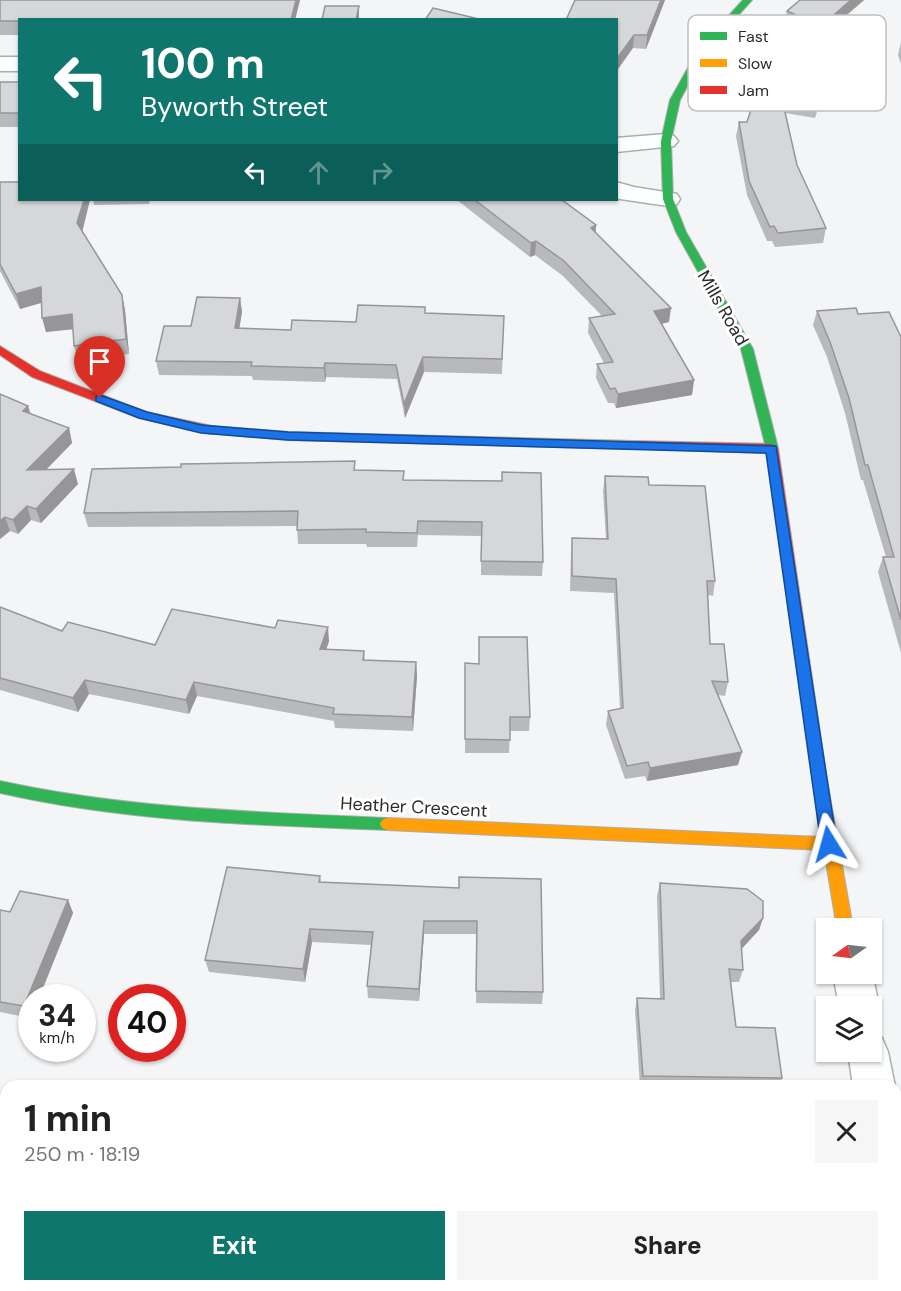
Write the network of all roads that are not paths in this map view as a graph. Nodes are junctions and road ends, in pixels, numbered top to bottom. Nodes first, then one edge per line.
1 (748, 0) edge
2 (734, 15) edge
3 (0, 64) edge
4 (18, 64) edge
5 (688, 76) edge
6 (666, 141) junction
7 (618, 145) edge
8 (618, 190) edge
9 (668, 199) junction
10 (0, 350) edge
11 (772, 449) junction
12 (0, 788) edge
13 (829, 844) junction
14 (843, 918) edge
15 (870, 1062) edge
16 (873, 1080) edge

1 - 2 street, Mills Road
3 - 4 street
5 - 6 street, Mills Road
6 - 7 street
6 - 9 street, Mills Road
8 - 9 street
9 - 11 street, Mills Road
10 - 11 street
11 - 13 street, Mills Road
12 - 13 street, Heather Crescent
13 - 14 street, Mills Road
15 - 16 street

